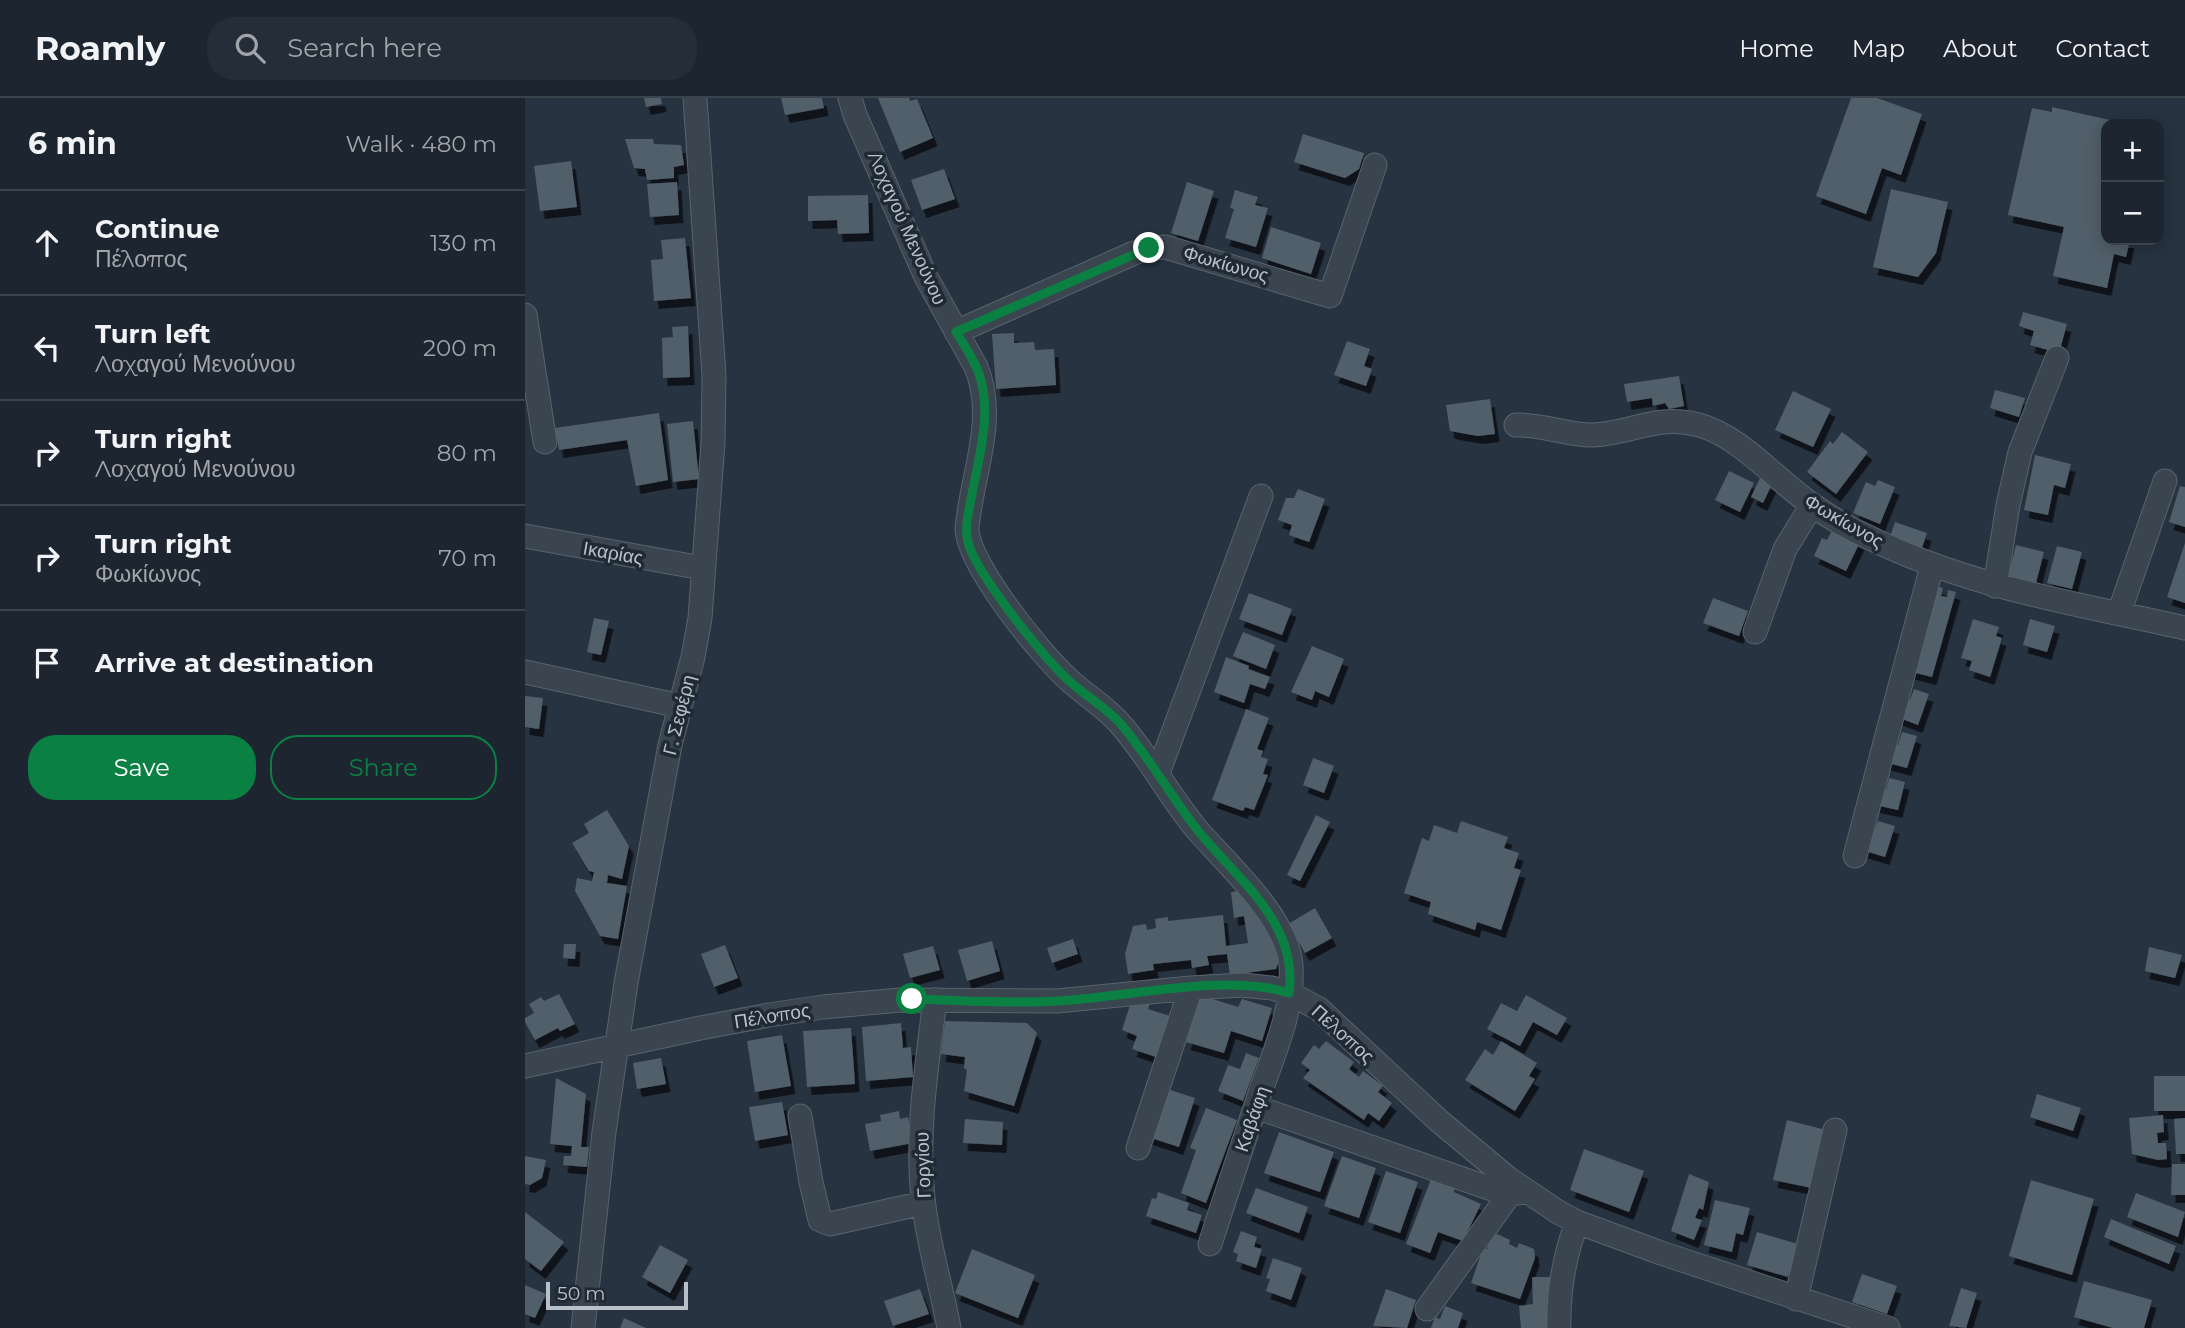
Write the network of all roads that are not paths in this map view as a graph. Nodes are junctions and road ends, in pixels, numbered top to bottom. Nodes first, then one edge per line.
1 (695, 98) edge
2 (850, 98) edge
3 (1375, 165) dead end
4 (525, 315) edge
5 (956, 332) junction
6 (2057, 358) dead end
7 (1516, 425) dead end
8 (545, 442) dead end
9 (2165, 481) dead end
10 (1261, 496) dead end
11 (1812, 505) junction
12 (525, 536) edge
13 (1932, 566) junction
14 (702, 568) junction
15 (1995, 586) junction
16 (2119, 613) junction
17 (2185, 628) edge
18 (1755, 632) dead end
19 (525, 672) edge
20 (680, 706) junction
21 (1158, 773) junction
22 (1855, 856) dead end
23 (1191, 988) junction
24 (1289, 993) junction
25 (935, 1000) junction
26 (617, 1046) junction
27 (525, 1066) edge
28 (1256, 1107) junction
29 (800, 1116) dead end
30 (1835, 1130) dead end
31 (1138, 1148) dead end
32 (1517, 1193) junction
33 (923, 1203) junction
34 (1577, 1222) junction
35 (1209, 1244) dead end
36 (1796, 1299) junction
37 (1427, 1309) dead end
38 (583, 1328) edge
39 (949, 1328) edge
40 (1559, 1328) edge
41 (1888, 1328) edge

1 - 14 street, Γ. Σεφέρη
2 - 5 street, Λοχαγού Μενούνου
3 - 5 street, Φωκίωνος
4 - 8 street
5 - 21 street, Λοχαγού Μενούνου
6 - 15 street
7 - 11 street, Φωκίωνος
9 - 16 street
10 - 21 street
11 - 13 street, Φωκίωνος
11 - 18 street
12 - 14 street, Ικαρίας
13 - 15 street, Φωκίωνος
13 - 22 street
14 - 20 street, Γ. Σεφέρη
15 - 16 street, Φωκίωνος
16 - 17 street, Φωκίωνος
19 - 20 street
20 - 26 street, Γ. Σεφέρη
21 - 24 street, Λοχαγού Μενούνου
23 - 24 street, Πέλοπος
23 - 25 street, Πέλοπος
23 - 31 street
24 - 28 street, Καβάφη
24 - 32 street, Πέλοπος
25 - 26 street, Πέλοπος
25 - 33 street, Γοργίου
26 - 27 street, Πέλοπος
26 - 38 street, Γ. Σεφέρη
28 - 32 street
28 - 35 street, Καβάφη
29 - 33 street
30 - 36 street
32 - 34 street, Πέλοπος
32 - 37 street
33 - 39 street, Γοργίου
34 - 36 street, Πέλοπος
34 - 40 street
36 - 41 street, Πέλοπος

